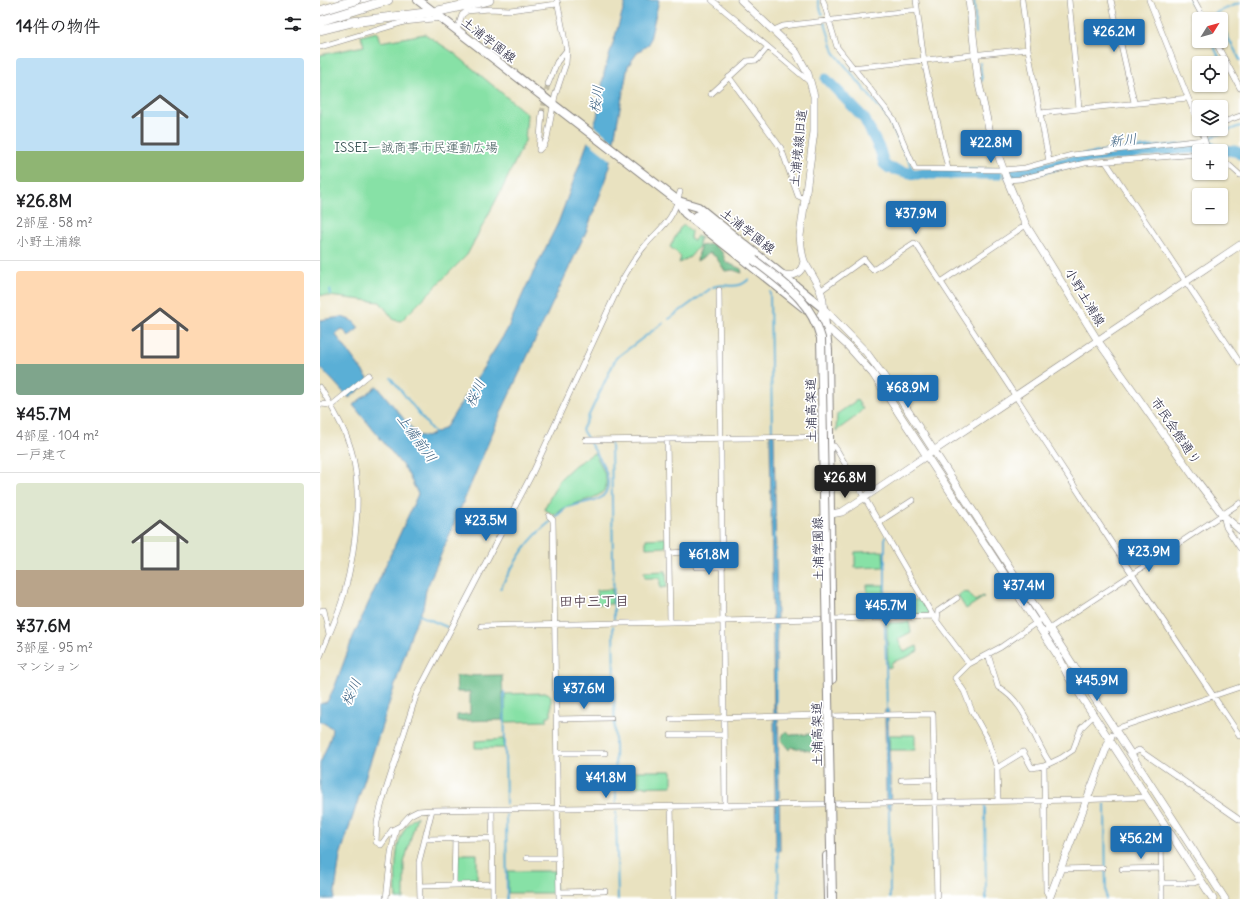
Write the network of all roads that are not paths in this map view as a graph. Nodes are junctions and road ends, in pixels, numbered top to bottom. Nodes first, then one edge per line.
1 (356, 0) edge
2 (388, 0) edge
3 (418, 0) edge
4 (489, 0) edge
5 (712, 0) edge
6 (741, 0) edge
7 (824, 0) edge
8 (916, 0) edge
9 (969, 0) edge
10 (1022, 0) edge
11 (1070, 0) edge
12 (1111, 0) edge
13 (1149, 0) edge
14 (1194, 0) edge
15 (557, 2) edge
16 (917, 10) junction
17 (320, 11) edge
18 (434, 12) junction
19 (1200, 12) edge
20 (442, 18) junction
21 (829, 20) junction
22 (320, 21) edge
23 (320, 30) edge
24 (457, 30) junction
25 (774, 30) junction
26 (320, 47) edge
27 (767, 48) junction
28 (1219, 48) edge
29 (1028, 50) junction
30 (566, 51) junction
31 (976, 55) junction
32 (924, 61) junction
33 (851, 68) junction
34 (729, 77) junction
35 (810, 83) junction
36 (548, 84) tunnel mouth
37 (1240, 88) edge
38 (711, 94) dead end
39 (1188, 98) junction
40 (1134, 102) junction
41 (554, 105) junction
42 (1079, 108) junction
43 (1192, 108) edge
44 (1040, 113) junction
45 (542, 114) tunnel mouth
46 (1240, 116) edge
47 (1228, 121) edge
48 (1204, 136) edge
49 (1204, 142) joint
50 (1192, 155) edge
51 (1049, 161) junction
52 (1106, 162) junction
53 (1228, 164) edge
54 (948, 169) junction
55 (1003, 170) junction
56 (1240, 174) edge
57 (1006, 180) junction
58 (680, 192) dead end
59 (675, 199) junction
60 (805, 199) junction
61 (1026, 225) junction
62 (1240, 245) edge
63 (804, 260) junction
64 (782, 274) junction
65 (1186, 281) junction
66 (941, 282) junction
67 (719, 290) dead end
68 (820, 291) junction
69 (824, 308) junction
70 (818, 319) junction
71 (826, 326) junction
72 (1098, 341) junction
73 (1240, 363) edge
74 (369, 375) dead end
75 (320, 388) edge
76 (1015, 396) junction
77 (320, 404) edge
78 (332, 405) junction
79 (821, 437) junction
80 (721, 438) junction
81 (586, 440) dead end
82 (667, 440) junction
83 (828, 446) junction
84 (934, 450) junction
85 (926, 455) junction
86 (865, 497) junction
87 (913, 500) dead end
88 (1240, 503) edge
89 (825, 515) junction
90 (1223, 515) junction
91 (549, 516) dead end
92 (879, 522) junction
93 (1240, 530) edge
94 (1240, 548) edge
95 (685, 549) dead end
96 (694, 550) dead end
97 (722, 550) junction
98 (669, 553) junction
99 (722, 567) junction
100 (696, 568) dead end
101 (1132, 574) junction
102 (957, 598) dead end
103 (320, 611) edge
104 (1043, 618) junction
105 (819, 619) dead end
106 (835, 619) dead end
107 (935, 619) junction
108 (723, 620) junction
109 (670, 622) junction
110 (1036, 623) junction
111 (554, 624) junction
112 (481, 626) dead end
113 (1050, 629) junction
114 (1043, 633) junction
115 (329, 634) junction
116 (988, 654) junction
117 (320, 657) edge
118 (969, 664) junction
119 (1240, 687) edge
120 (1213, 695) junction
121 (821, 715) dead end
122 (1094, 715) junction
123 (832, 716) junction
124 (724, 717) junction
125 (611, 718) dead end
126 (557, 719) junction
127 (671, 719) dead end
128 (1115, 729) junction
129 (724, 735) junction
130 (671, 736) dead end
131 (1240, 736) edge
132 (1110, 739) junction
133 (557, 753) junction
134 (605, 753) dead end
135 (1131, 754) junction
136 (1050, 763) junction
137 (1044, 766) junction
138 (997, 768) junction
139 (935, 779) junction
140 (901, 780) dead end
141 (1147, 797) junction
142 (1045, 800) junction
143 (1086, 800) junction
144 (998, 801) junction
145 (935, 802) junction
146 (830, 804) junction
147 (726, 805) junction
148 (671, 807) junction
149 (558, 808) junction
150 (492, 809) junction
151 (432, 810) junction
152 (1240, 820) edge
153 (396, 828) junction
154 (1168, 829) junction
155 (1161, 835) junction
156 (1118, 836) dead end
157 (455, 838) junction
158 (492, 838) junction
159 (425, 839) junction
160 (527, 858) dead end
161 (559, 858) junction
162 (1103, 868) dead end
163 (1162, 868) junction
164 (1060, 869) junction
165 (1122, 869) dead end
166 (1201, 880) junction
167 (1162, 883) junction
168 (493, 884) junction
169 (454, 885) junction
170 (420, 886) junction
171 (605, 891) dead end
172 (559, 892) junction
173 (1049, 898) edge
174 (386, 899) edge
175 (420, 899) edge
176 (493, 899) edge
177 (559, 899) edge
178 (672, 899) edge
179 (828, 899) edge
180 (832, 899) edge
181 (836, 899) edge
182 (936, 899) edge
183 (1162, 899) edge
184 (1213, 899) edge
185 (1225, 899) edge

1 - 17 highway
2 - 22 highway
3 - 18 main road, 土浦学園線
4 - 18 highway
5 - 27 street
6 - 25 street, 土浦境線旧道
7 - 21 street
8 - 16 street
9 - 31 street, 小野土浦線
10 - 29 street
11 - 42 street
12 - 40 street
13 - 39 street
14 - 19 street
15 - 24 street
15 - 30 street
16 - 21 street
16 - 32 street
18 - 20 main road, 土浦学園線
18 - 23 highway
20 - 24 main road, 土浦学園線
20 - 26 street
21 - 25 street
21 - 33 street
24 - 41 main road, 土浦学園線
25 - 35 street, 土浦境線旧道
27 - 34 street
27 - 35 street
28 - 37 street
29 - 31 street
29 - 44 street
30 - 36 street
30 - 41 street
31 - 32 street
31 - 55 street, 小野土浦線
32 - 33 street
32 - 54 street
33 - 54 street
34 - 38 street
34 - 60 street
35 - 60 street, 土浦境線旧道
39 - 40 street
39 - 43 street
40 - 42 street
41 - 45 street
41 - 59 main road, 土浦学園線
42 - 44 street
44 - 51 street
46 - 47 street
48 - 49 street
49 - 51 street
50 - 52 street
51 - 55 street
52 - 57 street
52 - 65 street
53 - 56 street
54 - 55 street
55 - 57 street, 小野土浦線
57 - 61 street, 小野土浦線
58 - 59 street
59 - 64 main road, 土浦学園線
59 - 70 main road, 土浦学園線
59 - 153 street
59 - 180 main road, 土浦高架道, bridge
60 - 63 street, 土浦境線旧道
61 - 66 street
61 - 72 street, 小野土浦線
62 - 65 street
63 - 64 street
63 - 68 street, 土浦境線旧道
64 - 69 main road, 土浦学園線
65 - 72 street
65 - 73 street
66 - 68 street
66 - 76 street
67 - 80 street
68 - 69 street, 土浦境線旧道
69 - 70 street
69 - 71 main road, 土浦学園線
69 - 84 street
70 - 71 street
70 - 79 main road, 土浦学園線
71 - 83 main road, 土浦学園線
71 - 85 street
72 - 76 street, 小野土浦線
72 - 90 street, 市民会館通り
74 - 78 street
75 - 78 street
76 - 84 street, 小野土浦線
76 - 101 street
77 - 78 street
78 - 115 street
79 - 80 street
79 - 89 main road, 土浦学園線
80 - 82 street
80 - 97 street
81 - 82 street
82 - 98 street
83 - 86 street
83 - 89 main road, 土浦学園線
84 - 85 street, 小野土浦線
84 - 104 street
85 - 86 street, 小野土浦線
85 - 110 street
86 - 89 street, 小野土浦線
86 - 92 street
87 - 92 street
88 - 90 street
89 - 123 main road, 土浦学園線
89 - 146 main road, 土浦学園線
90 - 93 street, 市民会館通り
90 - 94 street
90 - 101 street
91 - 111 street
92 - 107 street
95 - 98 street
96 - 97 street
97 - 99 street
98 - 109 street
99 - 100 street
99 - 108 street
101 - 113 street
101 - 120 street
102 - 107 street
103 - 115 street
104 - 110 street
104 - 113 street
105 - 108 street
106 - 107 street
107 - 118 street
108 - 109 street
108 - 124 street
109 - 111 street
110 - 114 street
110 - 116 street
111 - 112 street
111 - 126 street
113 - 114 street
113 - 128 street
114 - 122 street
115 - 117 street
116 - 118 street
116 - 136 street
118 - 138 street
119 - 120 street
120 - 128 street
120 - 131 street
121 - 124 street
122 - 132 street
122 - 136 street
123 - 139 street
123 - 146 main road, 土浦学園線
124 - 127 street
124 - 129 street
125 - 126 street
126 - 133 street
128 - 132 street
128 - 135 street
129 - 130 street
129 - 147 street
132 - 141 street
132 - 143 street
133 - 134 street
133 - 149 street
135 - 152 street
135 - 185 street
136 - 137 street
137 - 138 street
137 - 142 street
138 - 144 street
139 - 140 street
139 - 145 street
141 - 143 street
141 - 154 street
142 - 143 street
142 - 144 street
142 - 173 street
143 - 164 street
144 - 145 street
145 - 146 street
145 - 182 street
146 - 147 street
146 - 179 main road, 土浦学園線
146 - 181 main road, 土浦学園線
147 - 148 street
148 - 149 street
148 - 178 street
149 - 150 street
149 - 161 street
150 - 151 street
150 - 158 street
151 - 153 street
151 - 159 street
153 - 174 street
154 - 155 street
154 - 166 street
155 - 156 street
155 - 163 street
157 - 158 street
157 - 159 street
157 - 169 street
158 - 168 street
159 - 170 street
160 - 161 street
161 - 172 street
162 - 164 street
163 - 165 street
163 - 167 street
164 - 173 street
166 - 167 street
166 - 184 street
167 - 183 street
168 - 169 street
168 - 176 street
169 - 170 street
170 - 175 street
171 - 172 street
172 - 177 street

